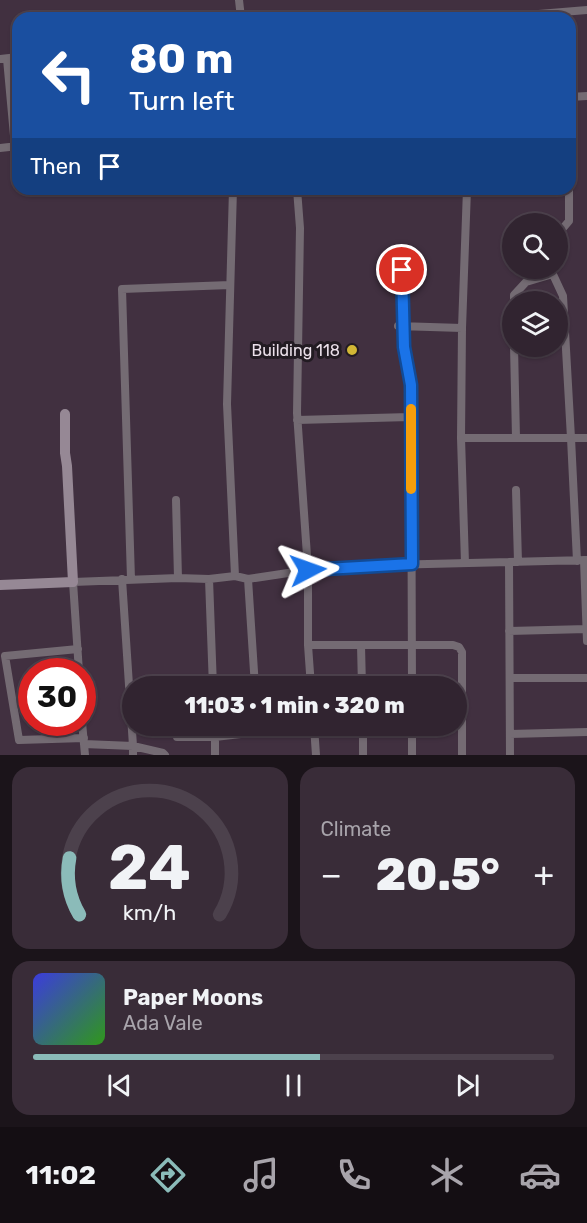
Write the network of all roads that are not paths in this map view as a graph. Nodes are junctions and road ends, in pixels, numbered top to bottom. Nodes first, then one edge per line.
1 (587, 10) edge
2 (563, 12) edge
3 (4, 59) edge
4 (12, 118) edge
5 (233, 195) edge
6 (297, 195) edge
7 (467, 195) edge
8 (569, 195) edge
9 (568, 222) edge
10 (402, 251) dead end
11 (533, 279) edge
12 (230, 285) junction
13 (518, 291) edge
14 (400, 326) junction
15 (462, 328) junction
16 (514, 357) edge
17 (564, 357) edge
18 (66, 414) dead end
19 (410, 417) junction
20 (297, 420) junction
21 (461, 438) junction
22 (516, 438) junction
23 (571, 438) junction
24 (587, 438) edge
25 (516, 490) dead end
26 (176, 500) dead end
27 (583, 561) edge
28 (509, 562) junction
29 (518, 562) junction
30 (465, 563) junction
31 (412, 564) junction
32 (308, 570) junction
33 (235, 576) junction
34 (178, 578) junction
35 (127, 579) junction
36 (209, 579) junction
37 (248, 579) junction
38 (73, 582) junction
39 (0, 585) edge
40 (587, 629) edge
41 (509, 631) junction
42 (587, 641) edge
43 (308, 645) junction
44 (361, 645) junction
45 (412, 645) junction
46 (78, 649) junction
47 (78, 658) edge
48 (213, 676) edge
49 (254, 676) edge
50 (310, 676) edge
51 (362, 676) edge
52 (412, 676) edge
53 (510, 678) junction
54 (587, 678) edge
55 (587, 732) edge
56 (510, 734) junction
57 (83, 736) edge
58 (224, 736) edge
59 (315, 736) edge
60 (363, 736) edge
61 (412, 736) edge
62 (177, 737) dead end
63 (215, 737) junction
64 (84, 741) junction
65 (133, 751) edge
66 (85, 755) edge
67 (165, 755) edge
68 (215, 755) edge
69 (316, 755) edge
70 (363, 755) edge
71 (412, 755) edge
72 (462, 755) edge
73 (510, 755) edge

1 - 2 street
3 - 4 street
5 - 12 street
6 - 20 street
7 - 15 street
8 - 9 street
10 - 14 street
11 - 13 street
12 - 33 street
12 - 35 street
14 - 15 street
14 - 19 street
15 - 21 street
16 - 22 street
17 - 23 street
18 - 38 street
19 - 20 street
19 - 31 street
20 - 32 street
21 - 22 street
21 - 30 street
22 - 23 street
23 - 24 street
23 - 27 street
25 - 29 street
26 - 34 street
27 - 29 street
27 - 40 street
28 - 29 street
28 - 30 street
28 - 41 street
30 - 31 street
31 - 32 street
31 - 45 street
32 - 37 street
32 - 43 street
33 - 36 street
33 - 37 street
34 - 35 street
34 - 36 street
35 - 38 street
35 - 65 street
36 - 48 street
37 - 49 street
38 - 39 street
38 - 46 street
40 - 41 street
40 - 42 street
41 - 53 street
43 - 44 street
43 - 50 street
44 - 45 street
44 - 51 street
45 - 52 street
45 - 72 street
46 - 47 street
46 - 64 street
53 - 54 street
53 - 56 street
55 - 56 street
56 - 73 street
57 - 64 street
58 - 63 street
59 - 69 street
60 - 70 street
61 - 71 street
62 - 63 street
63 - 68 street
64 - 65 street
64 - 66 street
65 - 67 street

